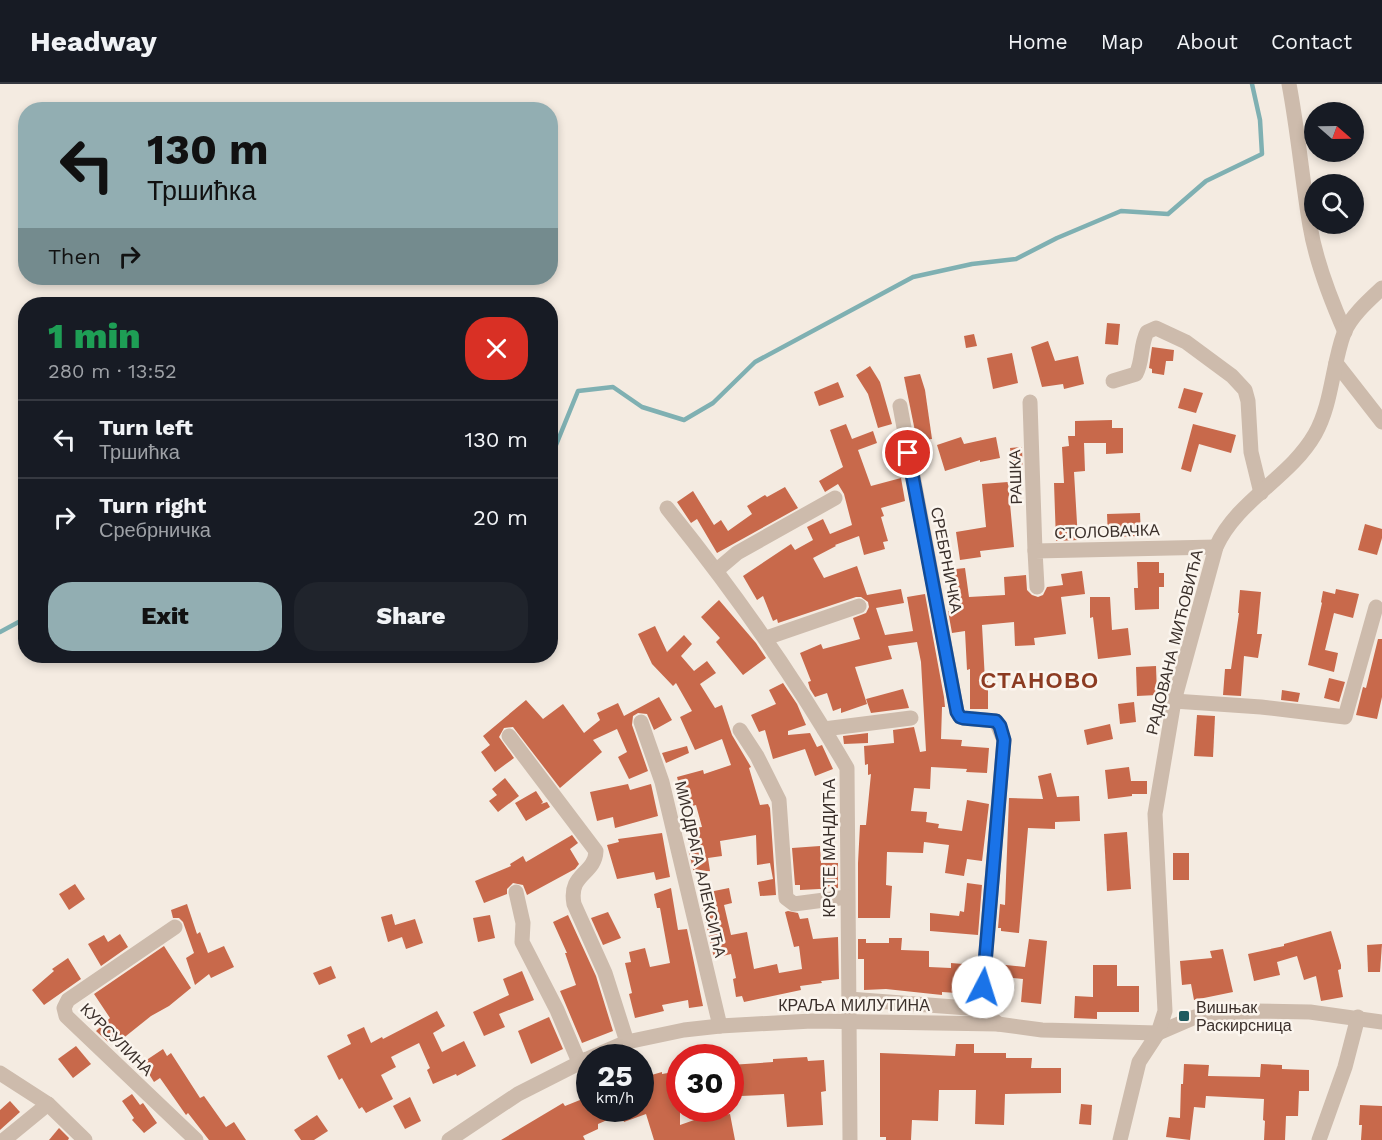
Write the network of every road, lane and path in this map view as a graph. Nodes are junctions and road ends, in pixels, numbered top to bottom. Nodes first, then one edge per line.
1 (1289, 84) edge
2 (1382, 288) edge
3 (1345, 332) junction
4 (1336, 363) junction
5 (1113, 381) dead end
6 (1030, 402) dead end
7 (900, 406) dead end
8 (1382, 422) edge
9 (1261, 493) junction
10 (834, 498) dead end
11 (667, 508) dead end
12 (1216, 547) junction
13 (1035, 551) junction
14 (717, 570) junction
15 (1037, 587) dead end
16 (859, 606) dead end
17 (1376, 607) dead end
18 (766, 638) junction
19 (1174, 700) junction
20 (911, 718) dead end
21 (641, 722) dead end
22 (824, 729) junction
23 (740, 730) dead end
24 (509, 736) dead end
25 (516, 892) dead end
26 (847, 897) junction
27 (176, 927) dead end
28 (849, 999) junction
29 (981, 1009) junction
30 (1358, 1017) junction
31 (849, 1021) junction
32 (1382, 1022) edge
33 (998, 1024) junction
34 (720, 1026) junction
35 (1158, 1033) junction
36 (627, 1042) junction
37 (577, 1044) edge
38 (622, 1044) edge
39 (576, 1064) edge
40 (0, 1073) edge
41 (48, 1104) junction
42 (4, 1140) edge
43 (85, 1140) edge
44 (196, 1140) edge
45 (448, 1140) edge
46 (850, 1140) edge
47 (1120, 1140) edge
48 (1319, 1140) edge

1 - 3 street
2 - 3 street, РАДОВАНА МИЋОВИЋА
3 - 4 street, РАДОВАНА МИЋОВИЋА
4 - 8 street
4 - 9 street, РАДОВАНА МИЋОВИЋА
5 - 9 street
6 - 13 street, РАШКА
7 - 29 street, СРЕБРНИЧКА
9 - 12 street, РАДОВАНА МИЋОВИЋА
10 - 14 street
11 - 14 street, КРСТЕ МАНДИЋА
12 - 13 street, СТОЛОВАЧКА
12 - 19 street, РАДОВАНА МИЋОВИЋА
13 - 15 street, СТОЛОВАЧКА
14 - 18 street, КРСТЕ МАНДИЋА
16 - 18 street
17 - 19 street
18 - 22 street, КРСТЕ МАНДИЋА
19 - 35 street, РАДОВАНА МИЋОВИЋА
20 - 22 street
21 - 34 street, МИОДРАГА АЛЕКСИЋА
22 - 26 street, КРСТЕ МАНДИЋА
23 - 26 street
24 - 36 street
25 - 37 street
26 - 28 street, КРСТЕ МАНДИЋА
27 - 44 street, КУРСУЛИНА
28 - 29 street
28 - 31 street, КРСТЕ МАНДИЋА
29 - 33 street
30 - 32 street
30 - 35 street
30 - 48 street
31 - 33 street, КРАЉА МИЛУТИНА
31 - 34 street, КРАЉА МИЛУТИНА
31 - 46 street, КРСТЕ МАНДИЋА
33 - 35 street, КРАЉА МИЛУТИНА
34 - 36 street, КРАЉА МИЛУТИНА
35 - 47 street, РАДОВАНА МИЋОВИЋА
36 - 38 street, КРАЉА МИЛУТИНА
39 - 45 street, КРАЉА МИЛУТИНА
40 - 41 street
41 - 42 street
41 - 43 street

